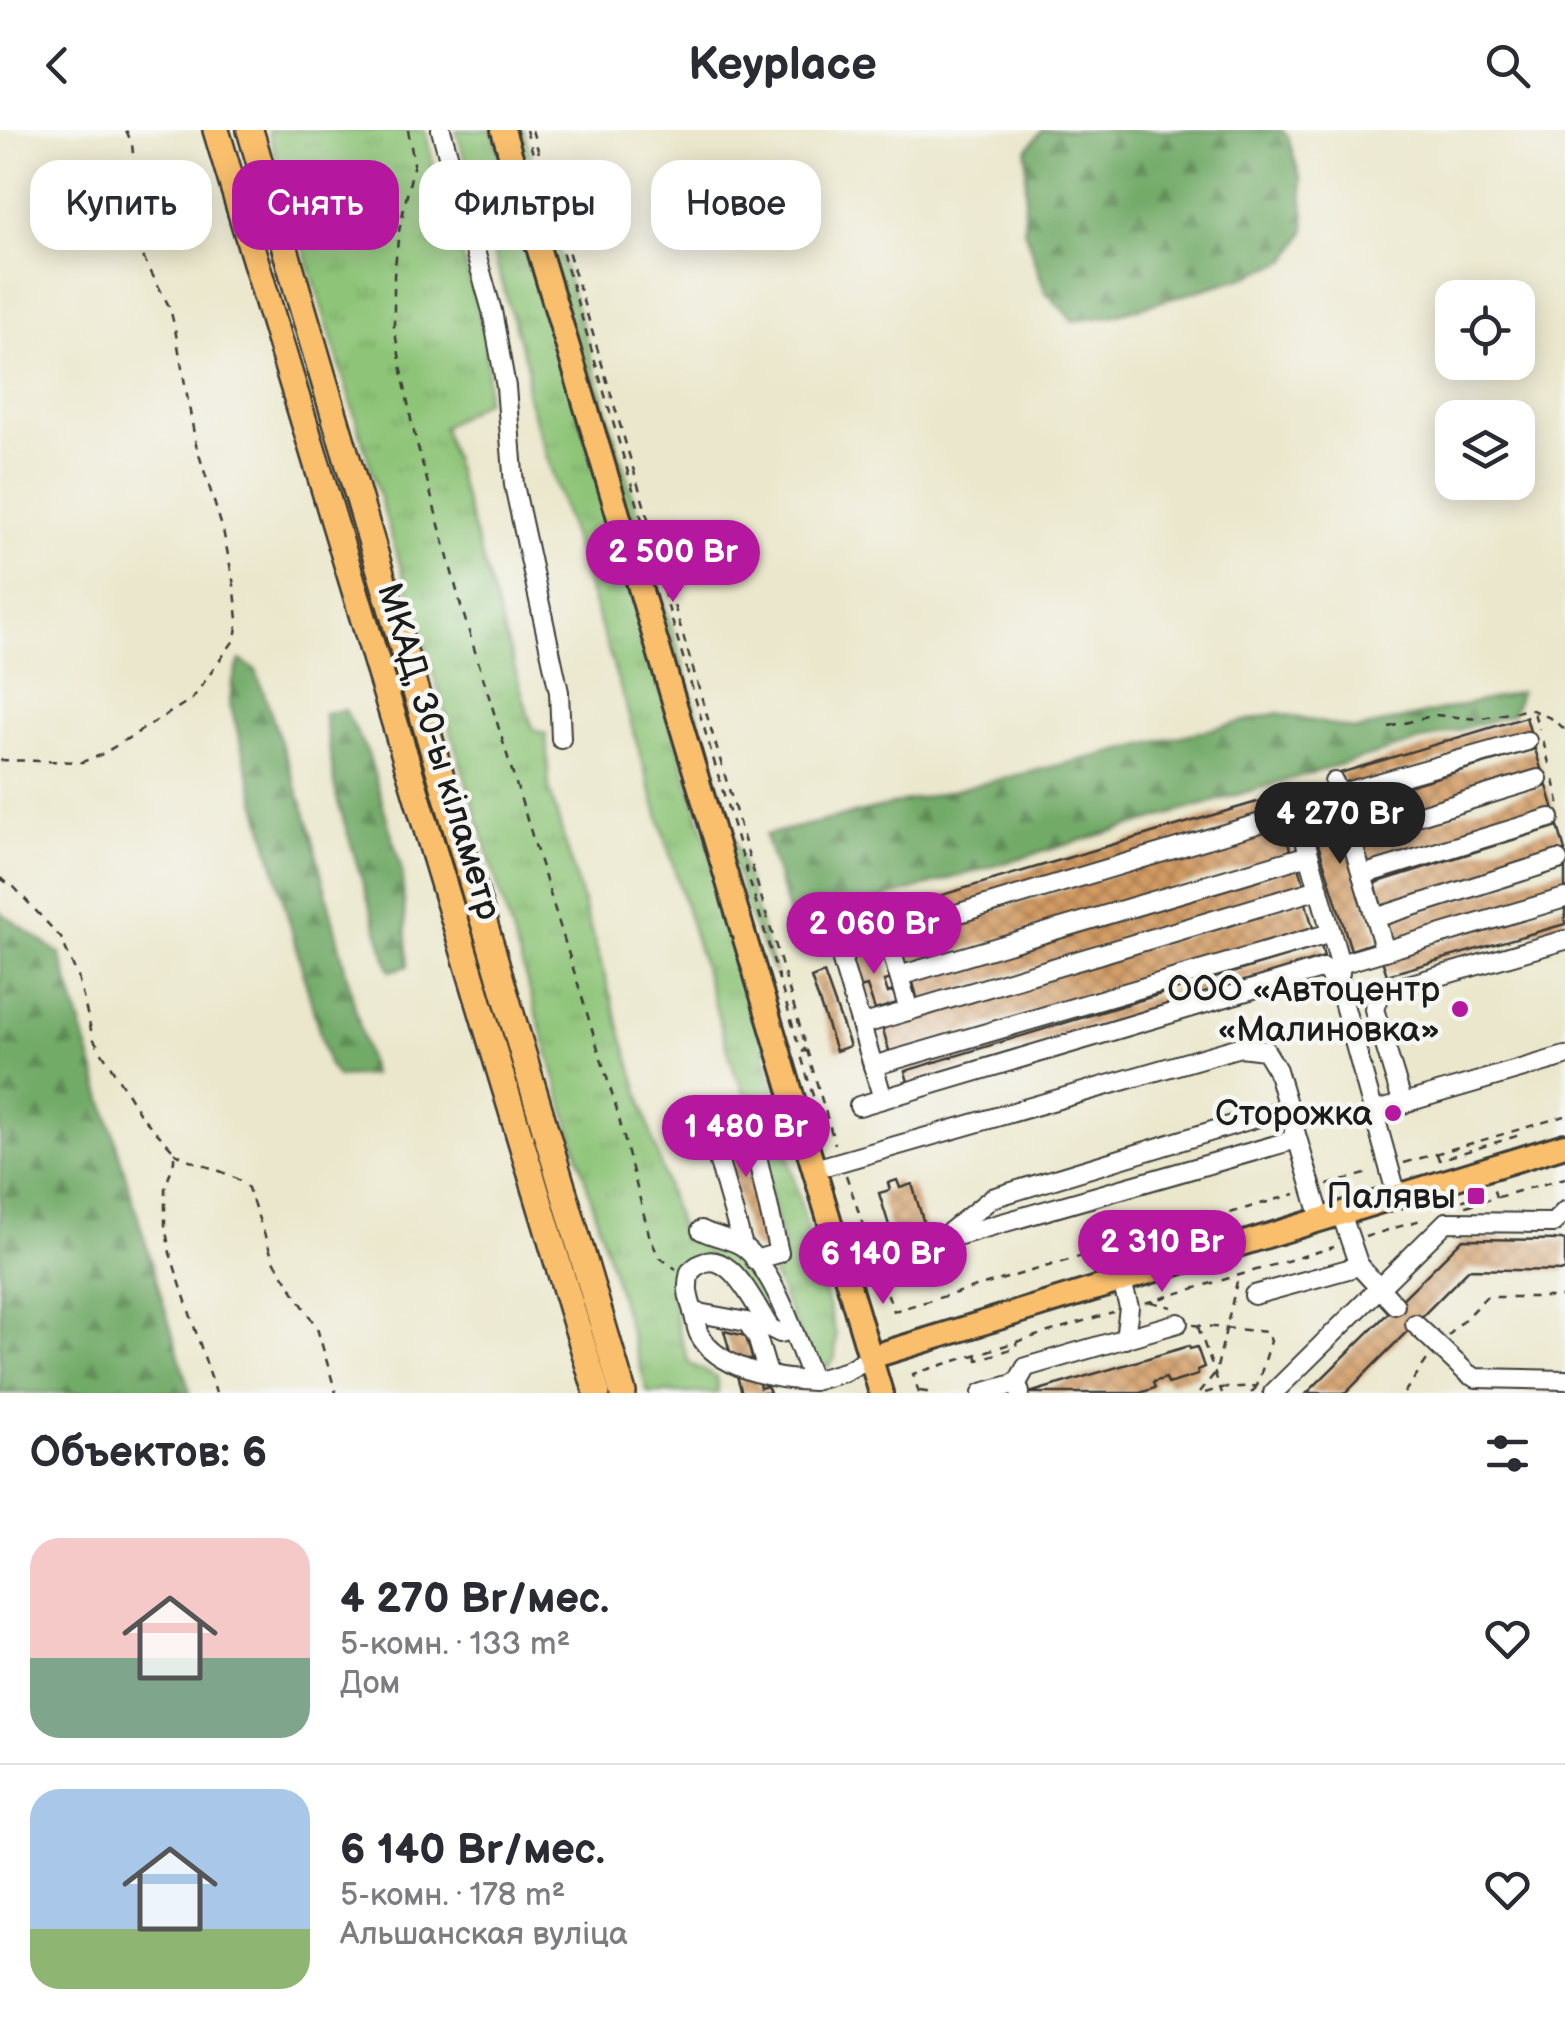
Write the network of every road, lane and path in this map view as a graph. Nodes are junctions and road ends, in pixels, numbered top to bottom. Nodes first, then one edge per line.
1 (126, 130) edge
2 (216, 130) edge
3 (250, 130) edge
4 (408, 130) edge
5 (441, 130) edge
6 (503, 130) edge
7 (529, 130) edge
8 (1389, 727) dead end
9 (1565, 730) edge
10 (561, 740) dead end
11 (1527, 741) dead end
12 (0, 760) edge
13 (1538, 779) dead end
14 (1550, 818) dead end
15 (1350, 836) junction
16 (1309, 855) junction
17 (1558, 860) dead end
18 (1362, 875) junction
19 (0, 878) edge
20 (1319, 889) junction
21 (1565, 898) edge
22 (1375, 918) junction
23 (1332, 933) junction
24 (887, 935) junction
25 (1565, 940) edge
26 (1385, 952) junction
27 (899, 976) junction
28 (1338, 979) junction
29 (910, 1010) junction
30 (861, 1025) junction
31 (806, 1051) junction
32 (1565, 1056) edge
33 (873, 1066) junction
34 (883, 1099) junction
35 (1403, 1104) junction
36 (859, 1106) dead end
37 (1288, 1108) junction
38 (1374, 1112) junction
39 (705, 1113) dead end
40 (1565, 1116) edge
41 (824, 1133) dead end
42 (1297, 1139) junction
43 (1565, 1144) edge
44 (174, 1151) junction
45 (758, 1156) dead end
46 (841, 1160) junction
47 (1388, 1167) junction
48 (814, 1169) junction
49 (1565, 1178) edge
50 (1312, 1189) junction
51 (1396, 1196) junction
52 (1496, 1197) junction
53 (1437, 1208) dead end
54 (1565, 1211) edge
55 (1439, 1214) dead end
56 (1331, 1216) junction
57 (1424, 1219) dead end
58 (702, 1230) dead end
59 (939, 1241) junction
60 (1350, 1242) junction
61 (749, 1253) junction
62 (876, 1262) junction
63 (1360, 1266) junction
64 (845, 1272) junction
65 (1238, 1275) junction
66 (688, 1278) junction
67 (1121, 1280) junction
68 (1378, 1288) junction
69 (1254, 1294) dead end
70 (1565, 1297) edge
71 (1395, 1304) dead end
72 (1129, 1307) junction
73 (693, 1312) junction
74 (1188, 1324) junction
75 (1415, 1324) dead end
76 (1226, 1328) junction
77 (791, 1330) junction
78 (1125, 1339) junction
79 (1439, 1346) junction
80 (871, 1357) junction
81 (1216, 1372) junction
82 (768, 1374) junction
83 (1565, 1380) edge
84 (812, 1381) junction
85 (1018, 1388) edge
86 (1222, 1390) edge
87 (919, 1392) edge
88 (216, 1393) edge
89 (336, 1393) edge
90 (597, 1393) edge
91 (624, 1393) edge
92 (881, 1393) edge
93 (932, 1393) edge
94 (982, 1393) edge
95 (1202, 1393) edge
96 (1272, 1393) edge
97 (1404, 1393) edge

1 - 12 path
2 - 90 highway, МКАД, 30-ы кіламетр
3 - 91 highway, МКАД, 30-ы кіламетр
4 - 66 path
5 - 10 lane
6 - 48 main road
7 - 31 path
8 - 9 path
11 - 15 lane
13 - 15 lane
14 - 18 lane
15 - 18 lane
16 - 20 lane
16 - 24 lane
16 - 27 lane
17 - 22 lane
18 - 22 lane
19 - 44 path
20 - 23 lane
20 - 29 lane
21 - 26 lane
22 - 26 lane
23 - 28 lane
23 - 33 lane
24 - 27 lane
24 - 30 lane
25 - 35 lane
26 - 28 lane
27 - 29 lane
28 - 34 lane
28 - 38 lane
29 - 30 lane
30 - 33 lane
31 - 41 path
31 - 46 path
32 - 35 lane
33 - 34 lane
34 - 36 lane
35 - 38 lane
37 - 42 lane
37 - 46 lane
37 - 59 lane
38 - 47 lane
39 - 61 lane
40 - 47 path
42 - 50 lane
42 - 59 lane
43 - 51 main road
44 - 88 path
44 - 89 path
45 - 61 lane
46 - 48 lane
46 - 62 path
47 - 50 path
47 - 51 lane
48 - 64 main road
49 - 52 path
50 - 56 lane
50 - 62 path
51 - 56 main road
52 - 53 path
52 - 55 path
54 - 68 lane
56 - 60 lane
56 - 67 main road
57 - 60 path
58 - 61 lane
59 - 62 lane
60 - 63 lane
60 - 65 path
61 - 77 lane
62 - 64 lane
63 - 68 lane
63 - 69 lane
64 - 80 main road
65 - 72 path
65 - 76 path
66 - 73 lane
66 - 77 lane
67 - 72 lane
67 - 80 main road
68 - 71 lane
68 - 96 lane
70 - 79 path
72 - 78 lane
72 - 87 path
73 - 82 lane
73 - 82 lane
74 - 76 path
74 - 78 lane
74 - 81 path
75 - 79 lane
76 - 81 path
76 - 86 path
77 - 84 lane
78 - 85 lane
79 - 83 lane
79 - 97 path
80 - 84 lane
80 - 92 main road
81 - 86 path
81 - 95 path
82 - 84 lane
85 - 94 lane
86 - 95 path
87 - 93 path

